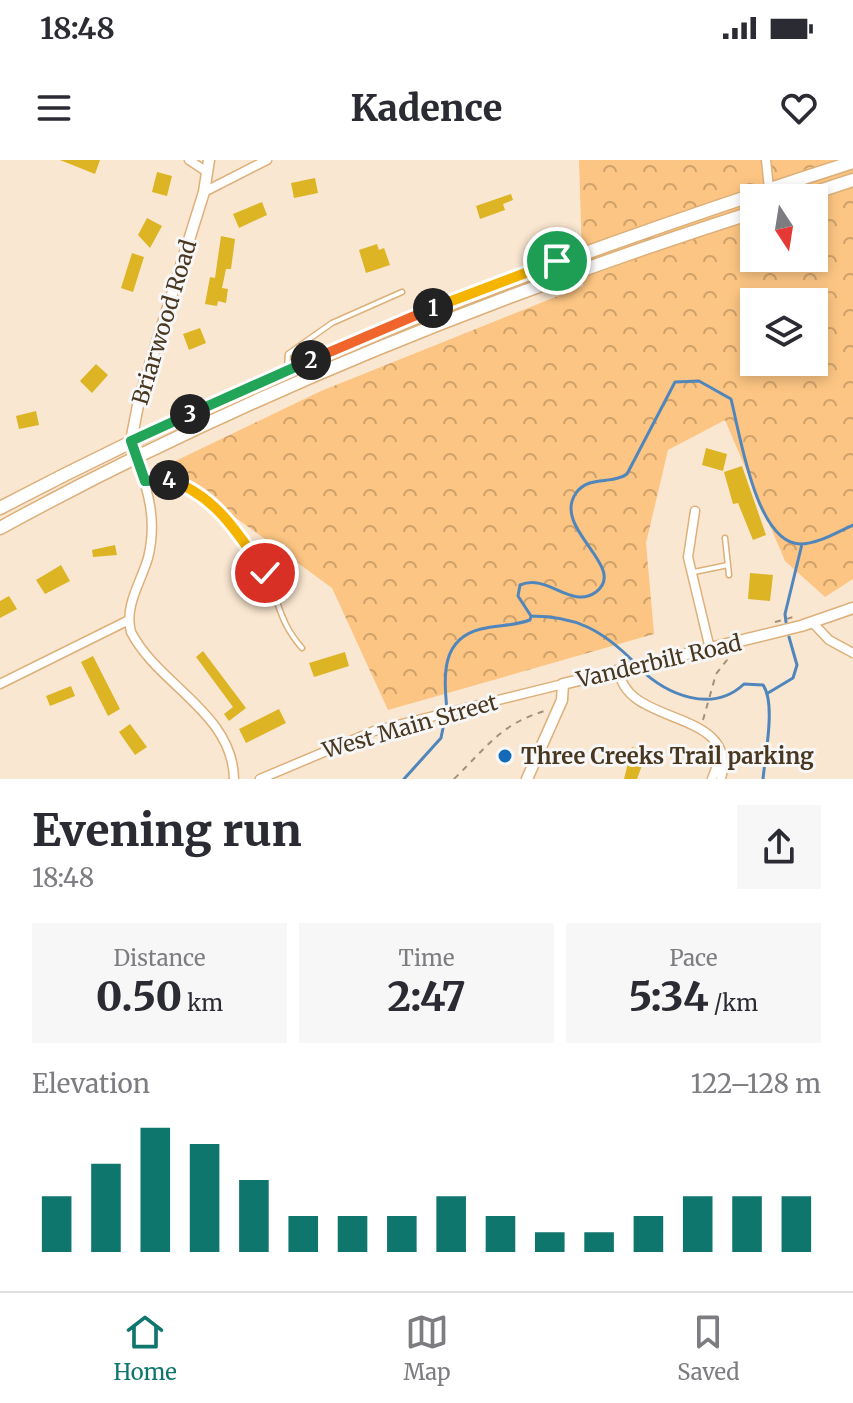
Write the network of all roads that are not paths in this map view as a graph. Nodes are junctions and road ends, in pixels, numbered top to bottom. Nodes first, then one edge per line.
1 (189, 160) edge
2 (209, 160) edge
3 (267, 160) edge
4 (766, 160) edge
5 (853, 162) edge
6 (259, 163) edge
7 (207, 172) junction
8 (853, 180) edge
9 (768, 184) edge
10 (795, 184) edge
11 (828, 188) edge
12 (204, 192) junction
13 (740, 203) edge
14 (740, 217) edge
15 (619, 239) junction
16 (625, 255) junction
17 (402, 292) dead end
18 (285, 371) junction
19 (292, 387) junction
20 (131, 441) junction
21 (137, 459) junction
22 (145, 481) junction
23 (0, 508) edge
24 (695, 511) dead end
25 (0, 528) edge
26 (725, 538) dead end
27 (728, 565) junction
28 (691, 573) junction
29 (729, 575) dead end
30 (853, 608) edge
31 (129, 620) junction
32 (813, 623) junction
33 (302, 648) dead end
34 (710, 649) junction
35 (853, 653) edge
36 (620, 670) junction
37 (0, 684) edge
38 (563, 684) junction
39 (721, 755) junction
40 (234, 779) edge
41 (260, 779) edge
42 (527, 779) edge
43 (712, 779) edge
44 (721, 779) edge

1 - 7 street
2 - 7 street, Briarwood Road
3 - 6 street
4 - 9 street
5 - 10 main road
6 - 12 street
7 - 12 street, Briarwood Road
8 - 11 main road
12 - 20 street, Briarwood Road
13 - 15 main road
14 - 16 main road
15 - 16 main road
15 - 18 main road
16 - 19 main road
17 - 18 lane
18 - 19 main road
18 - 20 main road
19 - 21 main road
20 - 21 street
20 - 23 main road
21 - 22 street
21 - 25 main road
22 - 31 street
22 - 33 lane
24 - 28 street
26 - 27 lane
27 - 28 lane
27 - 29 lane
28 - 34 street
30 - 32 street, Vanderbilt Road
31 - 37 street
31 - 40 street
32 - 34 street, Vanderbilt Road
32 - 35 street
34 - 36 street, Vanderbilt Road
36 - 38 street, Vanderbilt Road
36 - 39 street
38 - 41 street, West Main Street
38 - 42 street, Vanderbilt Road
39 - 43 street
39 - 44 street

